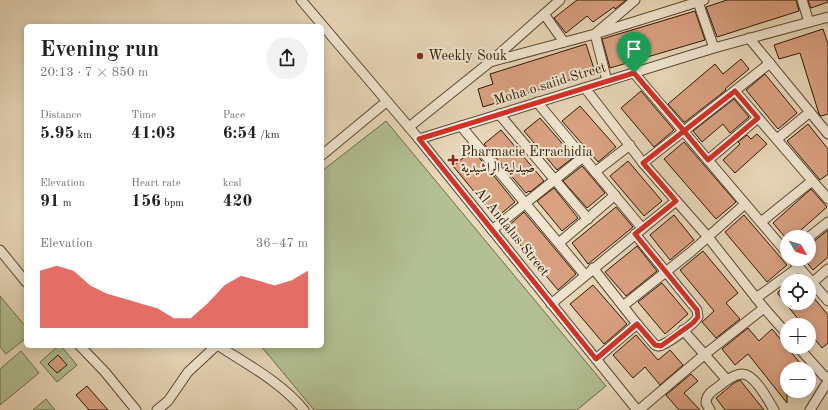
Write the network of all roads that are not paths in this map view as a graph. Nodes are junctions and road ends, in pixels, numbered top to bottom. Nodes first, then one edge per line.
1 (301, 0) edge
2 (560, 0) edge
3 (635, 0) edge
4 (802, 0) edge
5 (701, 1) edge
6 (544, 14) junction
7 (828, 18) edge
8 (809, 22) junction
9 (321, 24) edge
10 (324, 28) edge
11 (595, 34) junction
12 (749, 38) junction
13 (564, 42) junction
14 (714, 48) junction
15 (490, 62) junction
16 (770, 63) junction
17 (634, 73) junction
18 (607, 81) junction
19 (585, 88) junction
20 (735, 91) junction
21 (386, 102) junction
22 (537, 102) junction
23 (810, 112) junction
24 (499, 114) junction
25 (758, 118) junction
26 (823, 122) edge
27 (461, 126) junction
28 (409, 127) junction
29 (684, 131) junction
30 (828, 134) edge
31 (419, 139) junction
32 (777, 139) junction
33 (630, 145) junction
34 (324, 153) edge
35 (583, 157) junction
36 (708, 160) junction
37 (643, 163) junction
38 (595, 172) junction
39 (555, 180) junction
40 (812, 181) junction
41 (824, 188) edge
42 (615, 195) junction
43 (828, 199) edge
44 (676, 201) junction
45 (526, 203) junction
46 (745, 204) junction
47 (588, 219) junction
48 (761, 222) junction
49 (828, 222) edge
50 (492, 230) junction
51 (639, 231) junction
52 (816, 231) edge
53 (708, 237) junction
54 (559, 243) junction
55 (780, 245) edge
56 (0, 250) edge
57 (799, 267) joint
58 (594, 268) junction
59 (828, 269) edge
60 (666, 272) junction
61 (805, 274) edge
62 (586, 275) junction
63 (24, 280) edge
64 (816, 280) edge
65 (816, 288) edge
66 (756, 298) junction
67 (828, 301) edge
68 (551, 304) junction
69 (623, 306) junction
70 (764, 308) junction
71 (637, 324) junction
72 (780, 326) edge
73 (683, 330) junction
74 (83, 348) edge
75 (216, 348) edge
76 (221, 348) edge
77 (804, 354) edge
78 (704, 355) junction
79 (596, 359) junction
80 (828, 377) edge
81 (727, 380) junction
82 (828, 381) edge
83 (136, 410) edge
84 (157, 410) edge
85 (304, 410) edge
86 (638, 410) edge
87 (710, 410) edge
88 (774, 410) edge
89 (810, 410) edge

1 - 9 street, Al Andalus Street
2 - 6 street
3 - 11 street
4 - 8 street
5 - 11 street
5 - 14 street
6 - 13 street
6 - 15 street
7 - 8 street, Moha o saiid Street
8 - 12 street, Moha o saiid Street
10 - 21 street, Al Andalus Street
11 - 13 street
11 - 18 street
12 - 14 street, Moha o saiid Street
12 - 16 street
13 - 15 street
14 - 17 street, Moha o saiid Street
15 - 28 street
16 - 20 street
16 - 23 street
17 - 18 street, Moha o saiid Street
17 - 29 street
18 - 19 street, Moha o saiid Street
19 - 22 street, Moha o saiid Street
19 - 33 street
20 - 25 street
20 - 29 street
21 - 28 street, Al Andalus Street
21 - 34 street
22 - 24 street, Moha o saiid Street
22 - 35 street
23 - 26 street
23 - 32 street
24 - 27 street, Moha o saiid Street
24 - 39 street
25 - 32 street
25 - 36 street
26 - 30 street
27 - 31 street, Moha o saiid Street
27 - 45 street
28 - 31 street, Al Andalus Street
29 - 36 street
29 - 37 street
31 - 50 street, Al Andalus Street
32 - 40 street
33 - 37 street
33 - 38 street
35 - 38 street
35 - 39 street
36 - 46 street
37 - 44 street
38 - 42 street
39 - 45 street
39 - 47 street
40 - 41 street
40 - 48 street
41 - 43 street
42 - 47 street
42 - 51 street
44 - 51 street
44 - 53 street
45 - 50 street
45 - 54 street
46 - 48 street
46 - 53 street
47 - 54 street
48 - 55 street
49 - 52 street
50 - 68 street, Al Andalus Street
51 - 58 street
51 - 60 street
53 - 60 street
53 - 66 street
54 - 62 street
56 - 63 street
57 - 61 street
57 - 66 street
58 - 62 street
58 - 69 street
59 - 64 street
60 - 69 street
60 - 73 street
62 - 68 street
65 - 67 street
66 - 70 street
68 - 79 street, Al Andalus Street
69 - 71 street
70 - 72 street
70 - 78 street
71 - 73 street
71 - 79 street
73 - 78 street
74 - 83 street
75 - 84 street
76 - 85 street
77 - 80 street
78 - 81 street
78 - 86 street
79 - 86 street, Al Andalus Street
81 - 87 street
81 - 88 street
82 - 89 street

